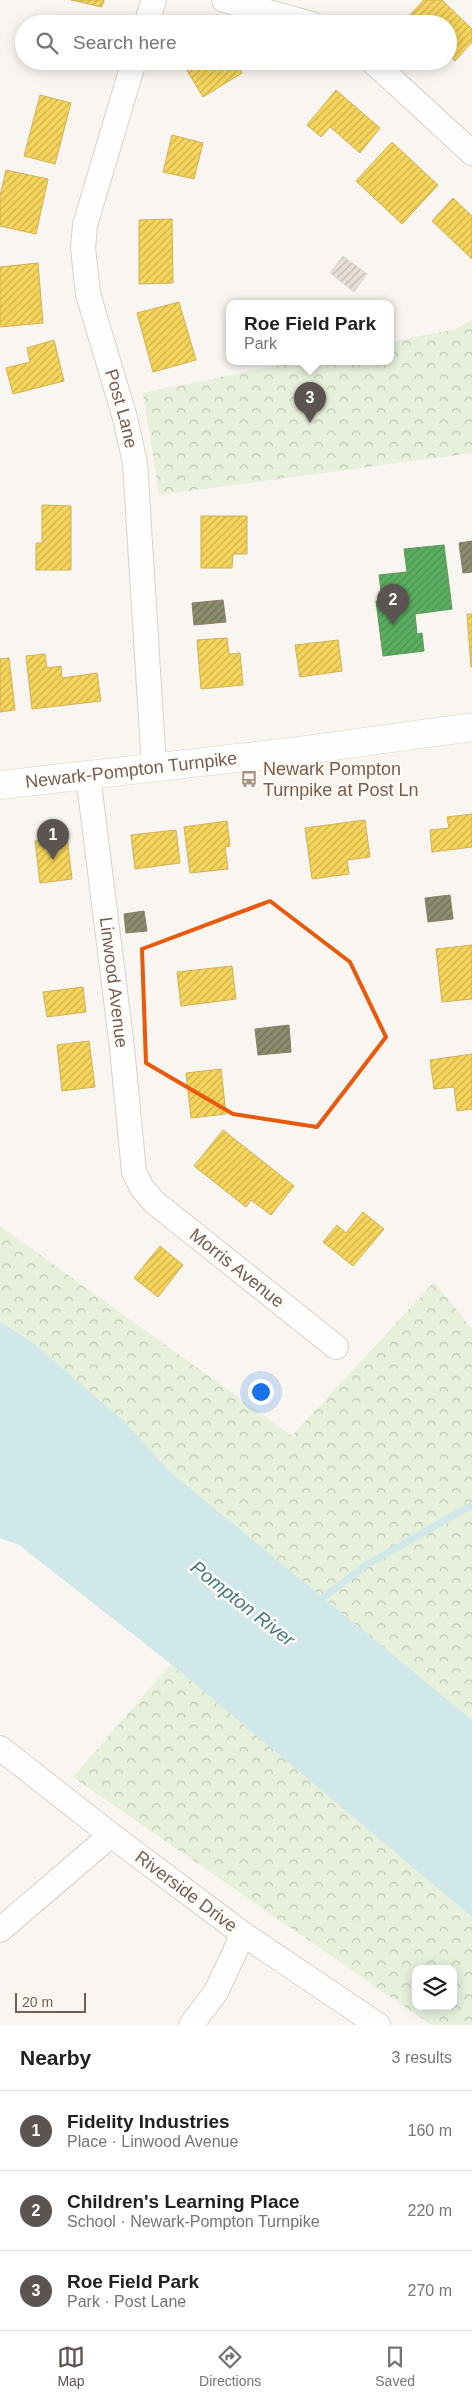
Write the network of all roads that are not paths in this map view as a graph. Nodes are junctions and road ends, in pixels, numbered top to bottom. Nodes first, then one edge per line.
1 (154, 0) edge
2 (224, 0) edge
3 (149, 15) edge
4 (279, 15) edge
5 (131, 70) edge
6 (382, 70) edge
7 (472, 153) edge
8 (472, 727) edge
9 (154, 767) junction
10 (88, 774) junction
11 (0, 785) edge
12 (142, 1188) joint
13 (336, 1347) dead end
14 (0, 1748) edge
15 (111, 1835) junction
16 (0, 1930) edge
17 (243, 1934) junction
18 (190, 2025) edge
19 (378, 2025) edge

1 - 3 street
2 - 4 street
5 - 9 street, Post Lane
6 - 7 street
8 - 9 main road, Newark-Pompton Turnpike
9 - 10 main road, Newark-Pompton Turnpike
10 - 11 main road, Newark-Pompton Turnpike
10 - 12 street, Linwood Avenue
12 - 13 street, Morris Avenue
14 - 15 street, Riverside Drive
15 - 16 street
15 - 17 street, Riverside Drive
17 - 18 street
17 - 19 street, Riverside Drive

